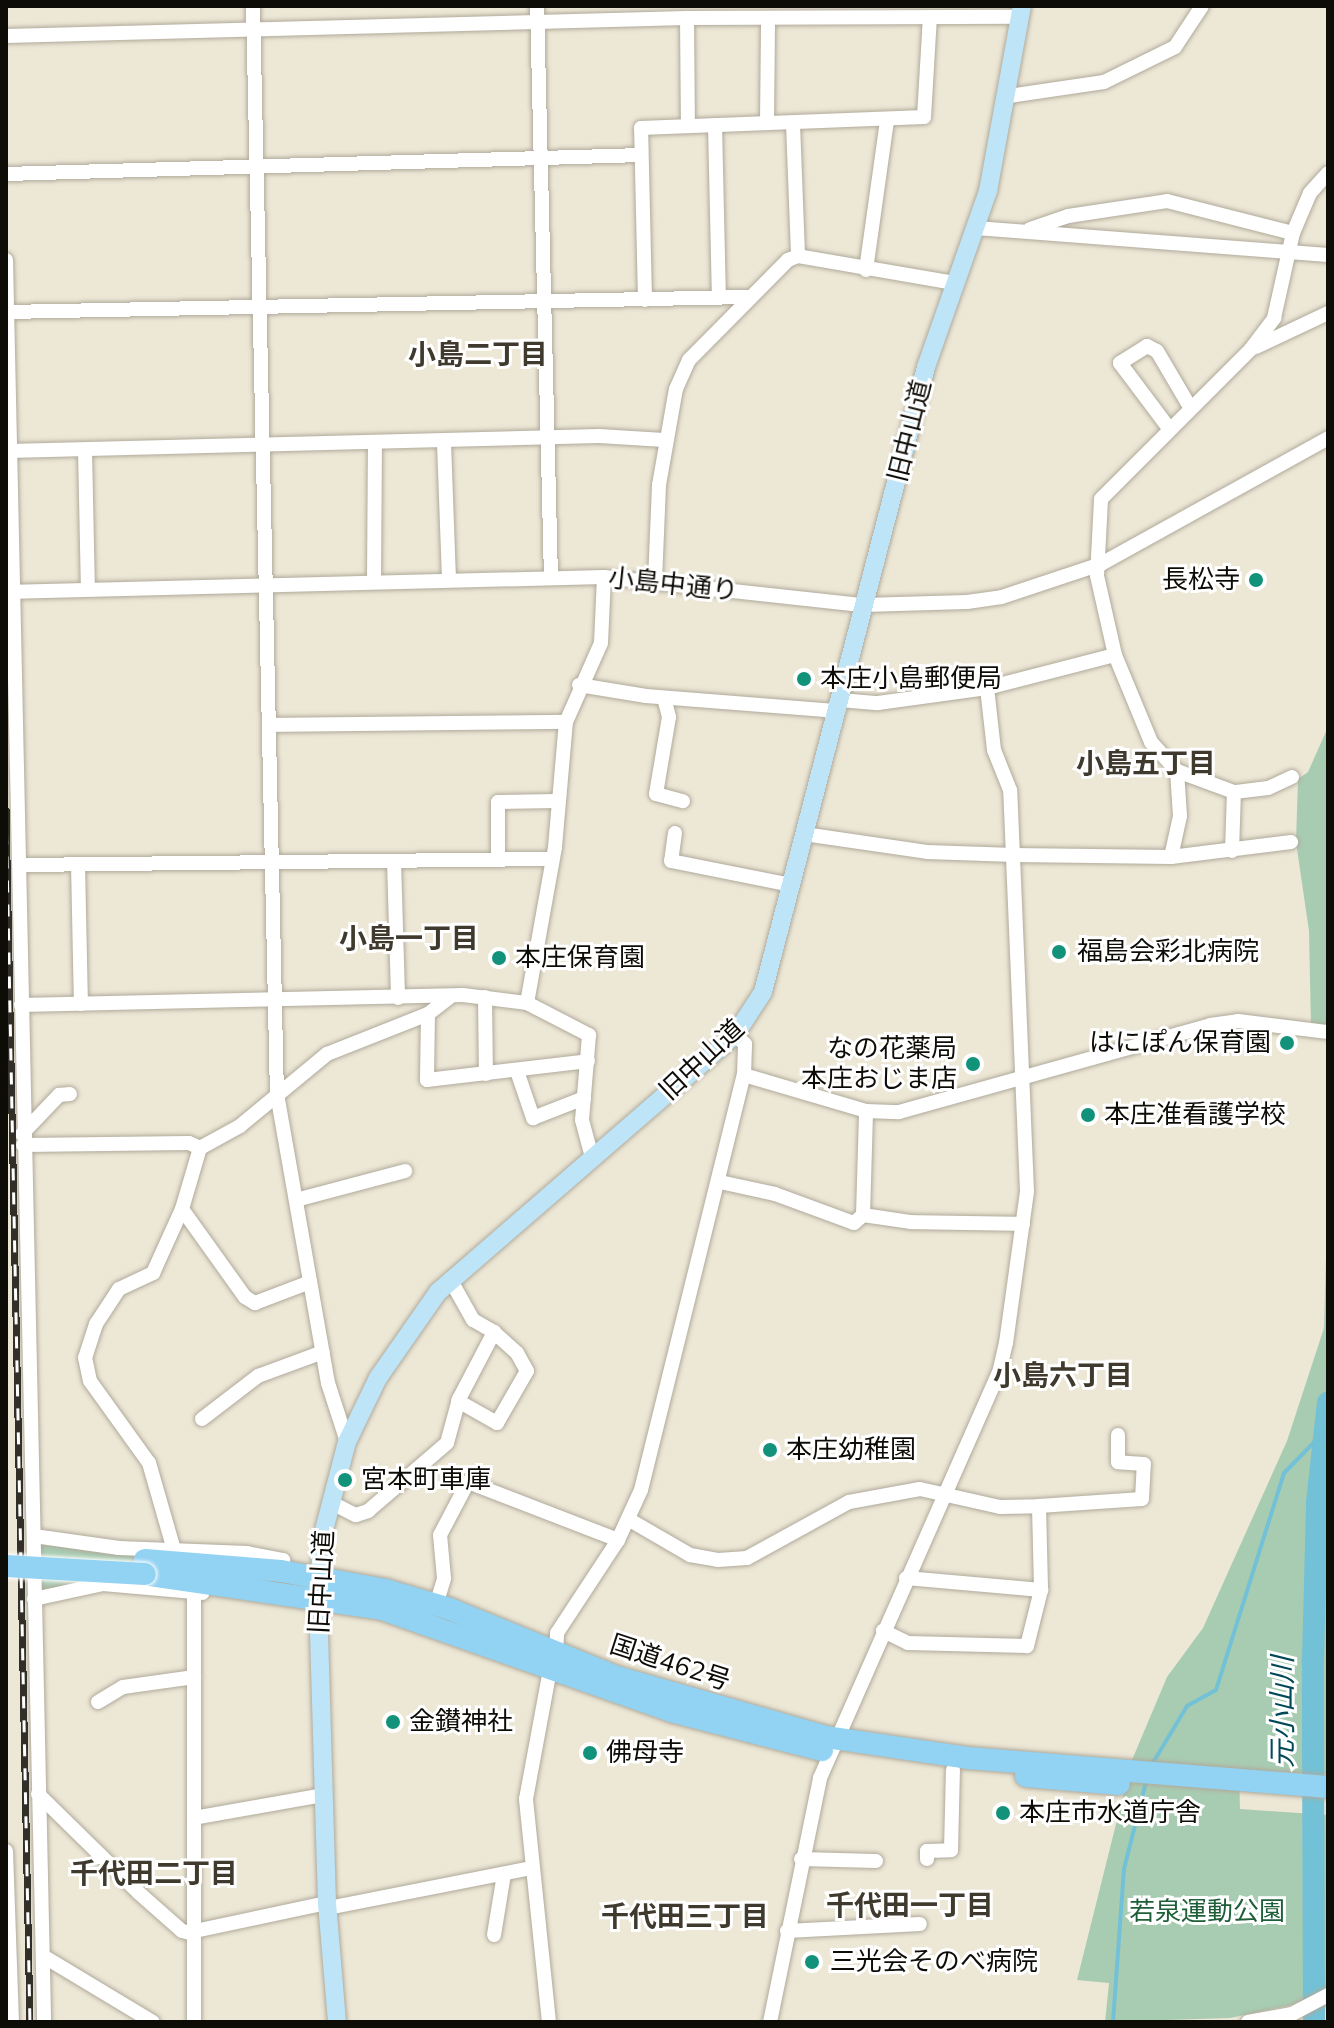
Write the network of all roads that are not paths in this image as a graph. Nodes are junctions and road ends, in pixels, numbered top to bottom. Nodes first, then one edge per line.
1 (253, 6) edge
2 (537, 6) edge
3 (1202, 6) edge
4 (902, 11) edge
5 (832, 12) edge
6 (962, 12) edge
7 (1021, 12) edge
8 (664, 13) edge
9 (930, 17) junction
10 (687, 18) junction
11 (768, 21) junction
12 (537, 22) junction
13 (253, 31) junction
14 (6, 36) edge
15 (1009, 96) junction
16 (887, 120) junction
17 (767, 122) junction
18 (688, 124) junction
19 (793, 124) junction
20 (715, 125) junction
21 (641, 155) junction
22 (540, 162) junction
23 (257, 169) junction
24 (1328, 173) edge
25 (6, 174) edge
26 (976, 228) junction
27 (1021, 233) junction
28 (1293, 233) junction
29 (1289, 254) junction
30 (1328, 255) edge
31 (798, 256) junction
32 (6, 260) edge
33 (866, 270) junction
34 (955, 283) junction
35 (751, 297) junction
36 (719, 298) junction
37 (645, 300) junction
38 (544, 303) junction
39 (257, 311) junction
40 (7, 312) edge
41 (1328, 313) edge
42 (1251, 349) junction
43 (1190, 407) junction
44 (1168, 427) junction
45 (548, 438) junction
46 (1328, 438) edge
47 (664, 440) junction
48 (444, 443) junction
49 (375, 444) junction
50 (263, 445) junction
51 (85, 450) junction
52 (9, 451) junction
53 (1101, 564) junction
54 (604, 577) junction
55 (449, 578) junction
56 (551, 578) junction
57 (374, 581) junction
58 (655, 581) junction
59 (263, 585) junction
60 (88, 588) junction
61 (11, 592) edge
62 (863, 605) junction
63 (1115, 655) junction
64 (579, 685) junction
65 (987, 688) junction
66 (664, 698) junction
67 (839, 705) junction
68 (566, 722) junction
69 (269, 725) junction
70 (1177, 771) junction
71 (1292, 777) dead end
72 (1234, 792) junction
73 (556, 801) junction
74 (683, 801) dead end
75 (675, 833) dead end
76 (804, 834) junction
77 (1291, 842) dead end
78 (1232, 851) junction
79 (1014, 855) junction
80 (1171, 857) junction
81 (549, 859) junction
82 (498, 860) junction
83 (268, 861) junction
84 (394, 861) junction
85 (78, 864) junction
86 (20, 865) junction
87 (791, 885) junction
88 (451, 996) junction
89 (485, 997) junction
90 (398, 998) junction
91 (275, 999) junction
92 (527, 1003) junction
93 (81, 1004) junction
94 (21, 1005) junction
95 (428, 1014) junction
96 (1328, 1032) edge
97 (735, 1035) junction
98 (588, 1061) junction
99 (517, 1071) junction
100 (486, 1074) junction
101 (744, 1075) junction
102 (1021, 1079) junction
103 (70, 1094) dead end
104 (277, 1094) junction
105 (584, 1098) junction
106 (866, 1111) junction
107 (22, 1140) junction
108 (200, 1148) junction
109 (592, 1158) junction
110 (405, 1171) dead end
111 (720, 1182) junction
112 (296, 1200) junction
113 (182, 1209) junction
114 (863, 1215) junction
115 (1023, 1224) junction
116 (450, 1279) junction
117 (310, 1282) junction
118 (494, 1332) junction
119 (323, 1352) junction
120 (458, 1401) junction
121 (202, 1419) dead end
122 (1118, 1435) dead end
123 (347, 1442) junction
124 (945, 1494) junction
125 (330, 1502) junction
126 (1039, 1506) junction
127 (628, 1519) junction
128 (34, 1536) junction
129 (618, 1540) junction
130 (174, 1550) junction
131 (6, 1552) edge
132 (6, 1566) edge
133 (145, 1567) junction
134 (906, 1578) junction
135 (277, 1580) junction
136 (318, 1586) junction
137 (1041, 1590) junction
138 (194, 1592) junction
139 (34, 1599) junction
140 (436, 1605) junction
141 (883, 1631) junction
142 (554, 1653) junction
143 (194, 1677) junction
144 (98, 1702) dead end
145 (834, 1746) junction
146 (953, 1770) junction
147 (1121, 1777) junction
148 (1327, 1793) edge
149 (38, 1794) junction
150 (323, 1795) junction
151 (194, 1818) junction
152 (6, 1851) edge
153 (801, 1859) junction
154 (927, 1859) dead end
155 (876, 1861) dead end
156 (532, 1868) junction
157 (504, 1874) junction
158 (327, 1906) junction
159 (920, 1924) dead end
160 (787, 1931) junction
161 (194, 1932) junction
162 (494, 1935) dead end
163 (7, 1937) edge
164 (43, 1956) junction
165 (1328, 1995) edge
166 (1295, 2015) edge
167 (12, 2022) edge
168 (44, 2022) edge
169 (153, 2022) edge
170 (194, 2022) edge
171 (337, 2022) edge
172 (549, 2022) edge
173 (770, 2022) edge
174 (1248, 2022) edge

1 - 13 street
2 - 12 street
3 - 15 street
4 - 5 street
4 - 9 street
5 - 11 street
6 - 7 street
6 - 9 street
7 - 15 main road, 旧中山道
8 - 10 street
8 - 12 street
9 - 16 street
10 - 11 street
10 - 18 street
11 - 17 street
12 - 13 street
12 - 22 street
13 - 14 street
13 - 23 street
15 - 26 main road, 旧中山道
16 - 19 street
16 - 33 street
17 - 19 street
17 - 20 street
18 - 20 street
18 - 21 street
19 - 31 street
20 - 36 street
21 - 22 street
21 - 37 street
22 - 23 street
22 - 38 street
23 - 25 street
23 - 39 street
24 - 28 street
26 - 27 street
26 - 34 main road, 旧中山道
27 - 28 street
27 - 29 street
28 - 29 street
29 - 30 street
29 - 42 street
31 - 33 street
31 - 35 street
32 - 40 street
33 - 34 street
34 - 62 main road, 旧中山道
35 - 36 street
35 - 47 street
36 - 37 street
37 - 38 street
38 - 39 street
38 - 45 street
39 - 40 street
39 - 50 street
40 - 52 street
41 - 42 street
42 - 43 street
43 - 44 street
43 - 44 street
44 - 53 street
45 - 47 street
45 - 48 street
45 - 56 street
46 - 53 street, 小島中通り
47 - 58 street
48 - 49 street
48 - 55 street
49 - 50 street
49 - 57 street
50 - 51 street
50 - 59 street
51 - 52 street
51 - 60 street
52 - 61 street
53 - 62 street, 小島中通り
53 - 63 street
54 - 56 street, 小島中通り
54 - 58 street, 小島中通り
54 - 64 street
55 - 56 street, 小島中通り
55 - 57 street, 小島中通り
57 - 59 street, 小島中通り
58 - 62 street, 小島中通り
59 - 60 street, 小島中通り
59 - 69 street
60 - 61 street, 小島中通り
61 - 86 street
62 - 67 main road, 旧中山道
63 - 65 street
63 - 70 street
64 - 66 street
64 - 68 street
65 - 67 street
65 - 79 street
66 - 67 street
66 - 74 street
67 - 76 main road, 旧中山道
68 - 69 street
68 - 73 street
69 - 83 street
70 - 72 street
70 - 80 street
71 - 72 street
72 - 78 street
73 - 81 street
73 - 82 street
75 - 87 street
76 - 79 street
76 - 87 main road, 旧中山道
77 - 78 street
78 - 80 street
79 - 80 street
79 - 102 street
81 - 82 street
81 - 92 street
82 - 84 street
83 - 84 street
83 - 85 street
83 - 91 street
84 - 90 street
85 - 86 street
85 - 93 street
86 - 94 street
87 - 97 main road, 旧中山道
88 - 89 street
88 - 90 street
88 - 95 street
89 - 92 street
89 - 100 street
90 - 91 street
91 - 93 street
91 - 104 street
92 - 98 street
93 - 94 street
94 - 107 street
95 - 100 street
95 - 104 street
96 - 102 street
97 - 101 street
97 - 109 main road, 旧中山道
98 - 99 street
98 - 105 street
99 - 100 street
99 - 105 street
101 - 106 street
101 - 111 street
102 - 106 street
102 - 115 street
103 - 107 street
104 - 108 street
104 - 112 street
105 - 109 street
106 - 114 street
107 - 108 street
107 - 128 street
108 - 113 street
109 - 116 main road, 旧中山道
110 - 112 street
111 - 114 street
111 - 127 street
112 - 117 street
113 - 117 street
113 - 130 street
114 - 115 street
115 - 124 street
116 - 118 street
116 - 123 main road, 旧中山道
117 - 119 street
118 - 120 street
118 - 120 street
119 - 121 street
119 - 123 street
120 - 125 street
122 - 126 street
123 - 125 main road, 旧中山道
124 - 126 street
124 - 127 street
124 - 134 street
125 - 136 main road, 旧中山道
126 - 137 street
127 - 129 street
128 - 130 street
128 - 139 street
129 - 140 street
129 - 142 street
130 - 135 street
131 - 133 highway, 国道462号
132 - 133 highway, 国道462号, bridge
133 - 135 highway, 国道462号
134 - 137 street
134 - 141 street
135 - 136 highway, 国道462号
135 - 138 street
136 - 140 highway, 国道462号
136 - 142 highway, 国道462号
136 - 150 main road, 旧中山道
137 - 141 street
138 - 139 street
138 - 143 street
139 - 149 street
140 - 142 highway, 国道462号
141 - 145 street
142 - 145 highway, 国道462号
142 - 156 street
143 - 144 street
143 - 151 street
145 - 146 highway, 国道462号
145 - 147 highway, 国道462号
145 - 153 street
146 - 147 highway, 国道462号
146 - 154 street
147 - 148 highway, 国道462号
149 - 161 street
149 - 164 street
150 - 151 street
150 - 158 main road, 旧中山道
151 - 161 street
152 - 163 street
153 - 155 street
153 - 160 street
156 - 157 street
156 - 172 street
157 - 158 street
157 - 162 street
158 - 161 street
158 - 171 main road, 旧中山道
159 - 160 street
160 - 173 street
161 - 170 street
163 - 167 street
164 - 168 street
164 - 169 street
165 - 166 street
166 - 174 street

